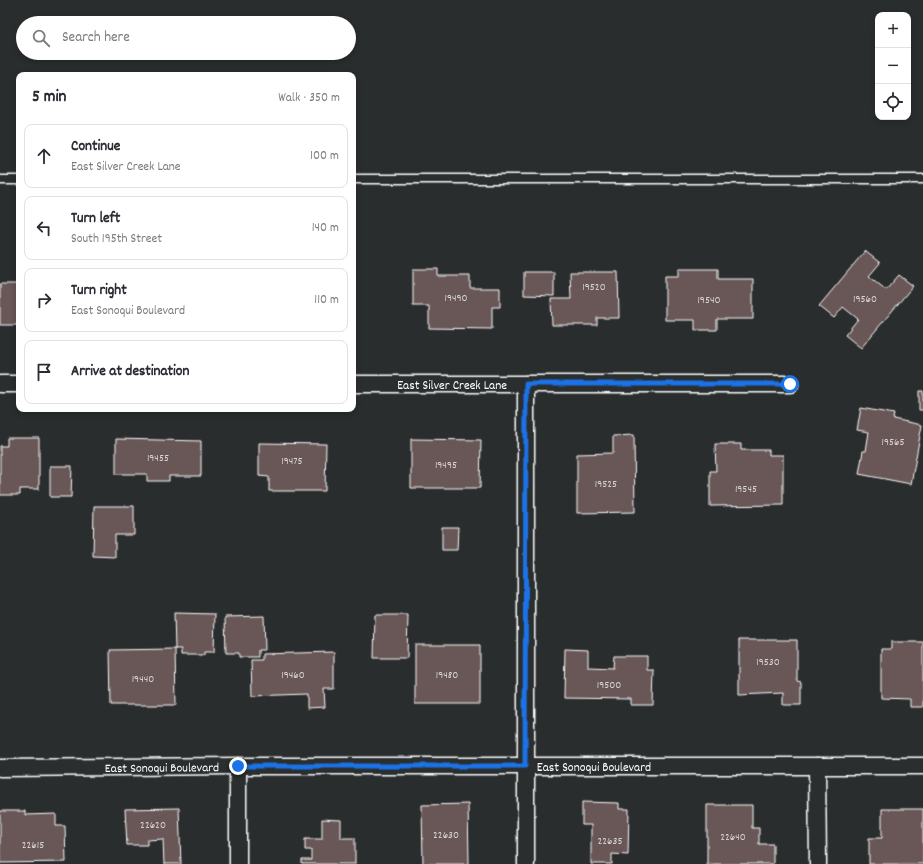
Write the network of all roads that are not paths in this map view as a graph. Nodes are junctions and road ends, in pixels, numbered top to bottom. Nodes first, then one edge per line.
1 (356, 179) edge
2 (923, 179) edge
3 (0, 180) edge
4 (16, 180) edge
5 (0, 384) edge
6 (16, 384) edge
7 (356, 384) edge
8 (526, 384) junction
9 (790, 384) dead end
10 (238, 766) junction
11 (525, 766) junction
12 (817, 766) junction
13 (923, 766) edge
14 (0, 768) edge
15 (238, 864) edge
16 (526, 864) edge
17 (818, 864) edge

1 - 2 lane
3 - 4 lane
5 - 6 street
7 - 8 street, East Silver Creek Lane
8 - 9 street, East Silver Creek Lane
8 - 11 street
10 - 11 street, East Sonoqui Boulevard
10 - 14 street, East Sonoqui Boulevard
10 - 15 street
11 - 12 street, East Sonoqui Boulevard
11 - 16 street
12 - 13 street, East Sonoqui Boulevard
12 - 17 street

